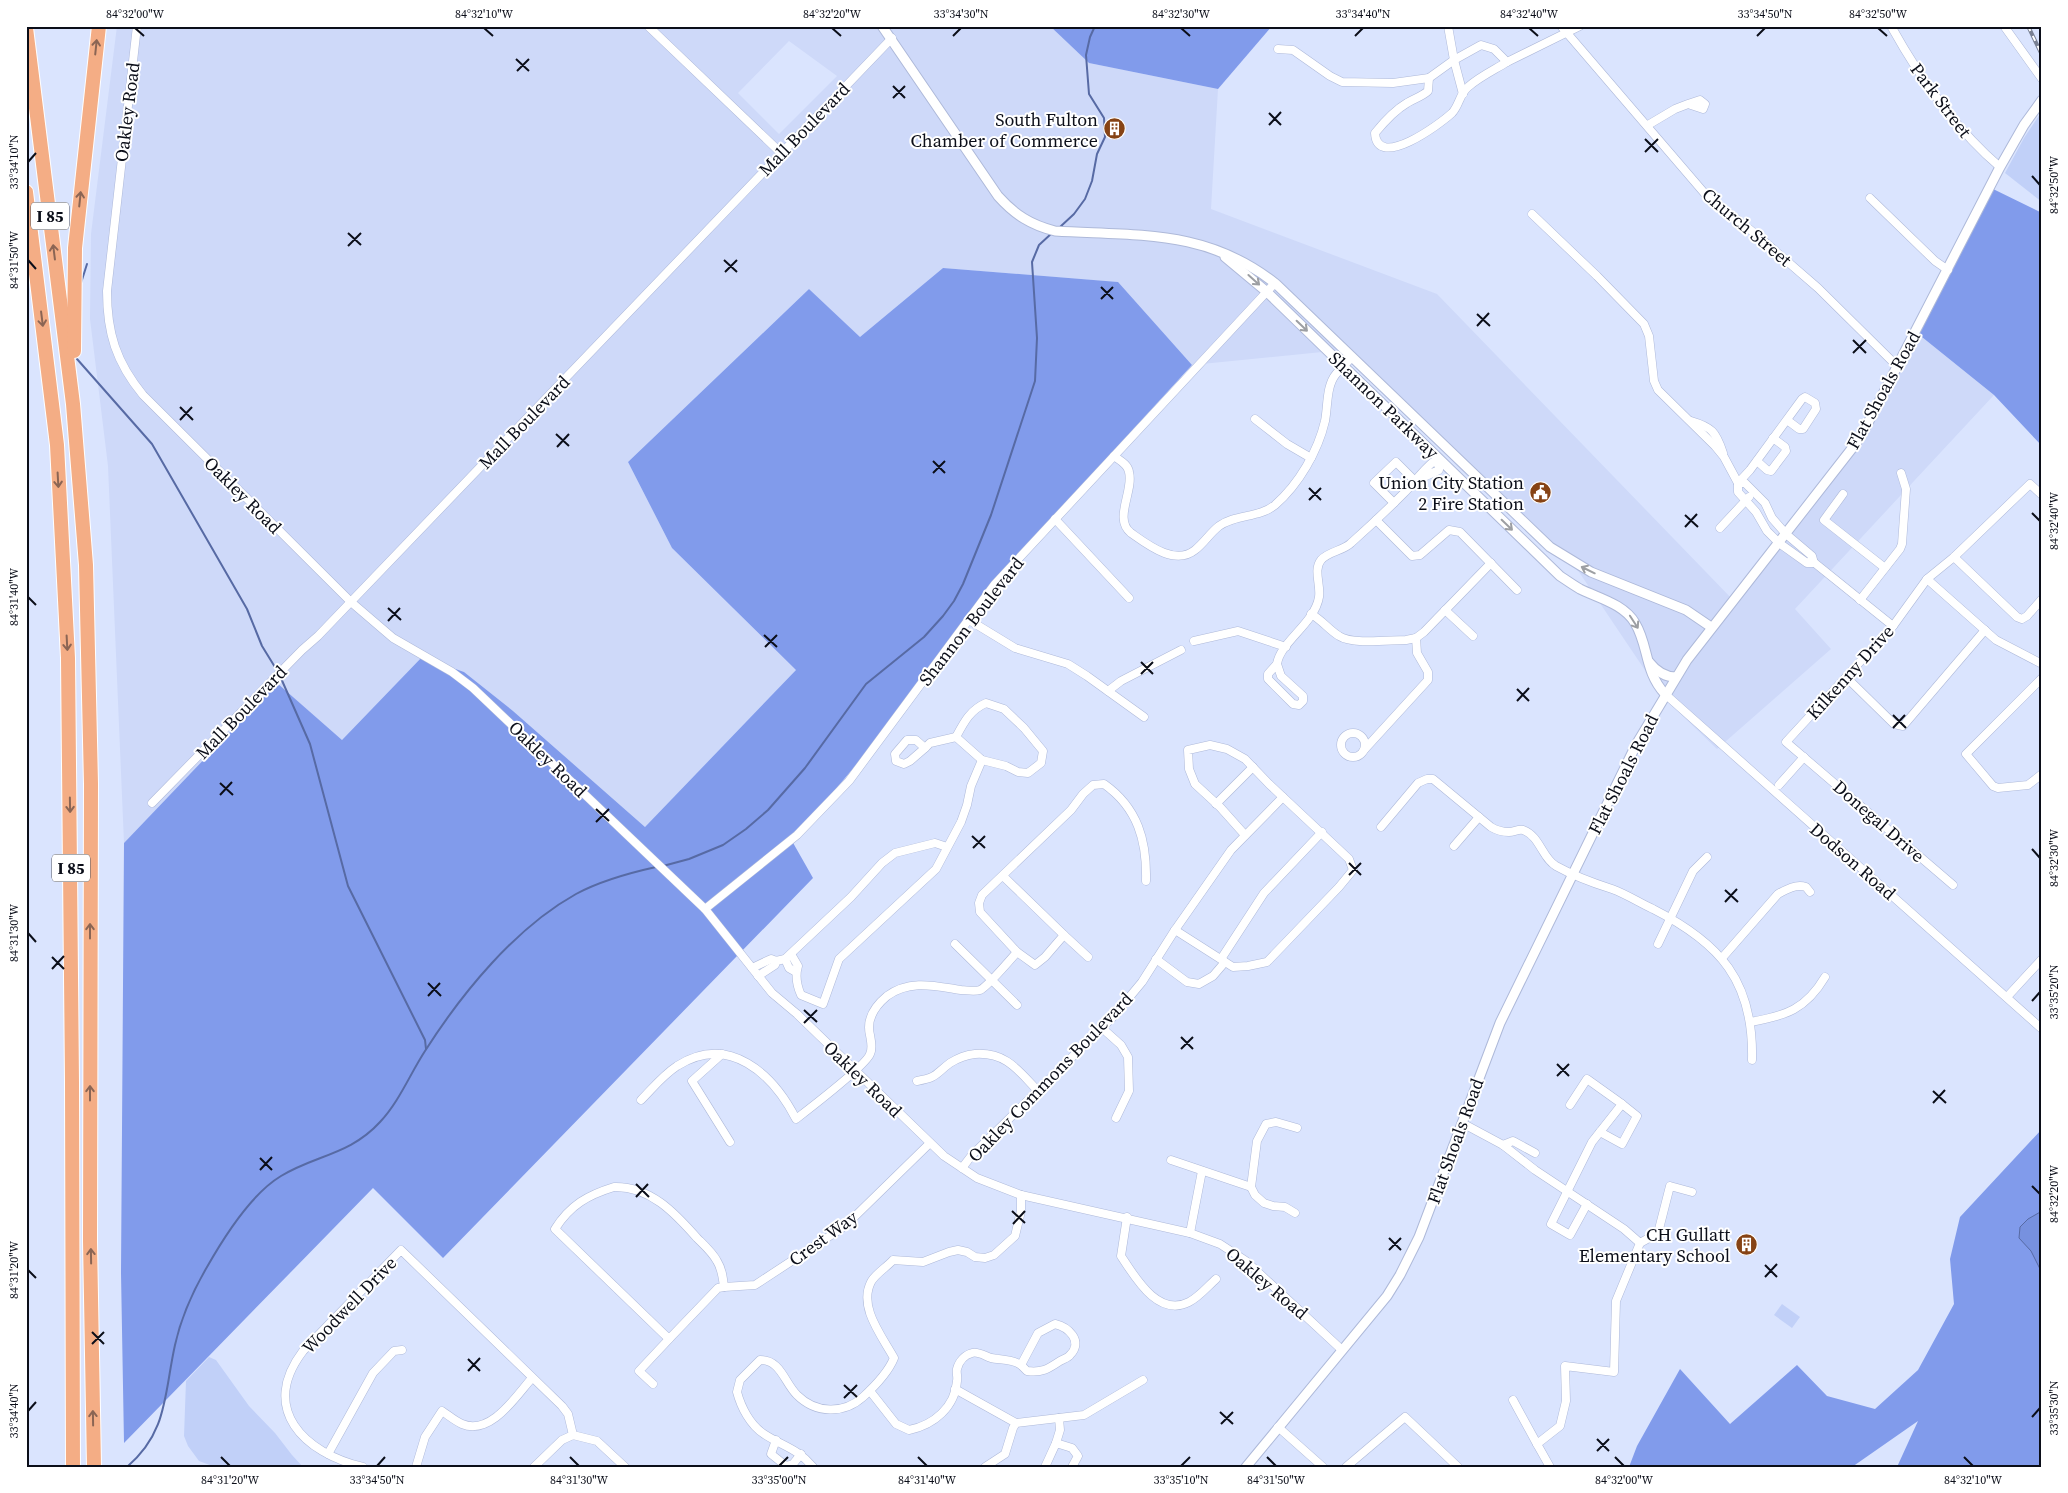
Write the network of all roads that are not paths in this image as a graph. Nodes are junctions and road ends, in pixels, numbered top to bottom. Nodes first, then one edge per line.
1 (99, 26) edge
2 (137, 26) edge
3 (648, 26) edge
4 (882, 26) edge
5 (1448, 26) edge
6 (1561, 26) edge
7 (1580, 26) edge
8 (1891, 26) edge
9 (2004, 26) edge
10 (26, 28) edge
11 (1567, 33) junction
12 (892, 38) junction
13 (1278, 49) dead end
14 (1454, 60) junction
15 (1507, 62) junction
16 (1428, 78) junction
17 (2042, 79) edge
18 (1463, 94) junction
19 (2042, 100) edge
20 (1688, 104) dead end
21 (1648, 125) junction
22 (781, 153) junction
23 (2000, 168) junction
24 (26, 192) edge
25 (1870, 198) dead end
26 (26, 205) edge
27 (1532, 214) dead end
28 (30, 219) junction
29 (1212, 248) junction
30 (1948, 270) junction
31 (1275, 283) junction
32 (1267, 292) junction
33 (1352, 357) junction
34 (1343, 366) junction
35 (1898, 366) junction
36 (73, 404) junction
37 (1254, 419) dead end
38 (1787, 420) dead end
39 (1773, 438) junction
40 (1114, 456) junction
41 (1311, 458) junction
42 (1756, 461) junction
43 (1901, 473) dead end
44 (1738, 483) junction
45 (1754, 492) junction
46 (1844, 494) dead end
47 (2042, 495) edge
48 (1746, 500) junction
49 (1394, 503) junction
50 (1055, 519) junction
51 (1376, 520) junction
52 (1720, 528) dead end
53 (1786, 534) junction
54 (1779, 543) junction
55 (1797, 549) junction
56 (1954, 558) junction
57 (1491, 563) junction
58 (1885, 568) junction
59 (1927, 579) junction
60 (1517, 590) dead end
61 (1129, 598) dead end
62 (2042, 599) edge
63 (1860, 600) junction
64 (351, 602) junction
65 (1445, 610) junction
66 (1312, 614) junction
67 (969, 620) junction
68 (1893, 626) junction
69 (1711, 627) junction
70 (1985, 630) junction
71 (1473, 636) dead end
72 (1416, 638) junction
73 (1194, 641) dead end
74 (1286, 646) junction
75 (1181, 650) dead end
76 (1647, 660) junction
77 (1277, 664) junction
78 (2042, 664) edge
79 (1676, 676) junction
80 (1846, 678) junction
81 (2042, 678) edge
82 (1108, 691) junction
83 (1665, 694) junction
84 (1144, 718) dead end
85 (956, 737) junction
86 (925, 748) dead end
87 (1364, 750) dead end
88 (1804, 757) junction
89 (982, 760) junction
90 (1253, 767) junction
91 (2042, 774) edge
92 (1779, 786) dead end
93 (1283, 797) junction
94 (152, 803) dead end
95 (1216, 804) junction
96 (1479, 817) junction
97 (1381, 828) dead end
98 (1322, 832) junction
99 (1245, 836) junction
100 (1454, 846) dead end
101 (947, 847) junction
102 (1707, 857) dead end
103 (1572, 874) junction
104 (1003, 876) junction
105 (1146, 881) dead end
106 (1953, 885) dead end
107 (1810, 892) dead end
108 (705, 909) junction
109 (1670, 918) junction
110 (1175, 930) junction
111 (1064, 935) junction
112 (955, 944) dead end
113 (1658, 944) dead end
114 (1017, 952) junction
115 (788, 956) junction
116 (1088, 957) dead end
117 (1722, 958) junction
118 (1156, 959) junction
119 (2042, 959) edge
120 (1223, 960) junction
121 (776, 961) junction
122 (752, 968) junction
123 (758, 976) junction
124 (1825, 977) dead end
125 (990, 980) junction
126 (2007, 997) junction
127 (1016, 1005) dead end
128 (1750, 1022) junction
129 (1102, 1028) junction
130 (2042, 1029) edge
131 (722, 1054) junction
132 (1752, 1060) dead end
133 (855, 1070) junction
134 (917, 1081) dead end
135 (1038, 1091) junction
136 (641, 1100) dead end
137 (1622, 1104) junction
138 (1570, 1105) dead end
139 (1116, 1118) dead end
140 (1462, 1123) junction
141 (1297, 1128) dead end
142 (1600, 1132) junction
143 (730, 1142) dead end
144 (930, 1143) junction
145 (1503, 1145) junction
146 (1535, 1153) dead end
147 (1170, 1160) dead end
148 (962, 1168) junction
149 (1202, 1171) junction
150 (1251, 1187) junction
151 (1567, 1191) junction
152 (1692, 1192) dead end
153 (1021, 1195) junction
154 (1587, 1204) junction
155 (1295, 1214) dead end
156 (1127, 1217) junction
157 (1190, 1232) junction
158 (1640, 1243) junction
159 (1216, 1279) dead end
160 (724, 1287) junction
161 (668, 1339) junction
162 (402, 1350) dead end
163 (1342, 1350) junction
164 (1021, 1365) junction
165 (532, 1378) junction
166 (1143, 1380) dead end
167 (653, 1384) dead end
168 (955, 1389) junction
169 (870, 1391) junction
170 (1513, 1400) dead end
171 (1059, 1418) junction
172 (1016, 1423) junction
173 (1278, 1428) junction
174 (573, 1435) junction
175 (776, 1440) junction
176 (1056, 1443) junction
177 (1537, 1444) junction
178 (328, 1454) junction
179 (801, 1454) junction
180 (72, 1467) edge
181 (94, 1467) edge
182 (363, 1467) edge
183 (416, 1467) edge
184 (534, 1467) edge
185 (625, 1467) edge
186 (813, 1467) edge
187 (985, 1467) edge
188 (1045, 1467) edge
189 (1072, 1467) edge
190 (1246, 1467) edge
191 (1323, 1467) edge
192 (1346, 1467) edge
193 (1458, 1467) edge
194 (1550, 1467) edge

36 -> 1 highway
2 - 64 street, Oakley Road
3 - 22 street
4 - 12 street, Shannon Parkway
5 - 14 street
6 - 11 street, Church Street
7 - 11 street
8 - 23 street, Park Street
9 - 17 street
36 -> 10 highway, I 85
11 - 15 street
11 - 21 street, Church Street
12 - 22 street, Mall Boulevard
12 - 29 street, Shannon Parkway
13 - 16 street
14 - 15 street
14 - 16 street
14 - 18 street
15 - 18 street
16 - 18 street
19 - 23 street, Flat Shoals Road
20 - 21 street
21 - 35 street, Church Street
22 - 64 street, Mall Boulevard
23 - 30 street, Flat Shoals Road
24 - 28 highway, I 85
25 - 30 street
26 - 28 highway
27 - 44 street
28 -> 180 highway, I 85
29 - 31 street, Shannon Parkway
29 -> 32 street, Shannon Parkway
30 - 35 street, Flat Shoals Road
31 - 32 street, Shannon Boulevard
31 - 33 street, Shannon Parkway
32 -> 34 street, Shannon Parkway
32 - 40 street, Shannon Boulevard
33 - 34 street
69 -> 33 street, Shannon Parkway
34 - 41 street
34 -> 76 street, Shannon Parkway
35 - 53 street, Flat Shoals Road
181 -> 36 highway, I 85
37 - 41 street
38 - 39 street
39 - 42 street
39 - 42 street
40 - 41 street
40 - 50 street, Shannon Boulevard
42 - 44 street
43 - 58 street
44 - 45 street
44 - 48 street
45 - 48 street
45 - 53 street
46 - 58 street
47 - 56 street, Kilkenny Drive
48 - 52 street
48 - 54 street
49 - 49 street
49 - 51 street
50 - 61 street
50 - 67 street, Shannon Boulevard
51 - 57 street
51 - 66 street
53 - 54 street, Flat Shoals Road
53 - 55 street
54 - 55 street
54 - 69 street, Flat Shoals Road
55 - 63 street
56 - 59 street, Kilkenny Drive
56 - 62 street
57 - 60 street
57 - 65 street
58 - 63 street
59 - 68 street, Kilkenny Drive
59 - 70 street
63 - 68 street
64 - 94 street, Mall Boulevard
64 - 108 street, Oakley Road
65 - 71 street
65 - 72 street
66 - 72 street
66 - 74 street
67 - 82 street
67 - 108 street, Shannon Boulevard
68 - 80 street, Kilkenny Drive
69 - 79 street, Flat Shoals Road
70 - 78 street
70 - 80 street
72 - 87 street
73 - 74 street
74 - 77 street
75 - 82 street
76 - 79 street
76 - 83 street, Shannon Parkway
77 - 77 street
79 - 83 street, Flat Shoals Road
80 - 88 street, Kilkenny Drive
81 - 91 street
82 - 84 street
83 - 103 street, Flat Shoals Road
83 - 126 street, Dodson Road
85 - 86 street
85 - 89 street
85 - 89 street
88 - 92 street
88 - 106 street, Donegal Drive
89 - 101 street
90 - 93 street
90 - 95 street
90 - 95 street
93 - 98 street
93 - 99 street, Oakley Commons Boulevard
95 - 99 street
96 - 97 street
96 - 100 street
96 - 103 street
98 - 120 street
98 - 120 street
99 - 110 street, Oakley Commons Boulevard
101 - 115 street
101 - 115 street
102 - 109 street
103 - 109 street
103 - 140 street, Flat Shoals Road
104 - 105 street
104 - 111 street
104 - 114 street
107 - 117 street
108 - 122 street, Oakley Road
109 - 113 street
109 - 117 street
110 - 118 street, Oakley Commons Boulevard
110 - 120 street
111 - 114 street
111 - 116 street
112 - 125 street
114 - 125 street
115 - 121 street
117 - 128 street
118 - 120 street
118 - 129 street, Oakley Commons Boulevard
119 - 126 street
121 - 122 street
121 - 123 street
122 - 123 street, Oakley Road
123 - 133 street, Oakley Road
124 - 128 street
125 - 127 street
125 - 133 street
126 - 130 street, Dodson Road
128 - 132 street
129 - 135 street, Oakley Commons Boulevard
129 - 139 street
131 - 133 street
131 - 136 street
131 - 143 street
133 - 144 street, Oakley Road
134 - 135 street
135 - 148 street, Oakley Commons Boulevard
137 - 138 street
137 - 142 street
137 - 142 street
140 - 145 street
140 - 163 street, Flat Shoals Road
141 - 150 street
142 - 151 street
144 - 148 street, Oakley Road
144 - 160 street, Crest Way
145 - 146 street
145 - 151 street
147 - 149 street
148 - 153 street, Oakley Road
149 - 150 street
149 - 157 street
150 - 155 street
151 - 154 street
151 - 154 street
152 - 158 street
153 - 156 street, Oakley Road
153 - 169 street
154 - 158 street
156 - 157 street, Oakley Road
156 - 159 street
157 - 163 street, Oakley Road
158 - 177 street
160 - 161 street
160 - 161 street
161 - 167 street
162 - 178 street
163 - 173 street, Flat Shoals Road
164 - 164 street
164 - 168 street
165 - 174 street, Woodwell Drive
165 - 178 street, Woodwell Drive
165 - 183 street
166 - 171 street
168 - 169 street
168 - 172 street
169 - 175 street
170 - 177 street
171 - 172 street
171 - 176 street
172 - 187 street
173 - 190 street, Flat Shoals Road
173 - 191 street
174 - 184 street
174 - 185 street
175 - 179 street
175 - 179 street
176 - 188 street
176 - 189 street
177 - 194 street
178 - 182 street, Woodwell Drive
179 - 186 street
192 - 193 street

